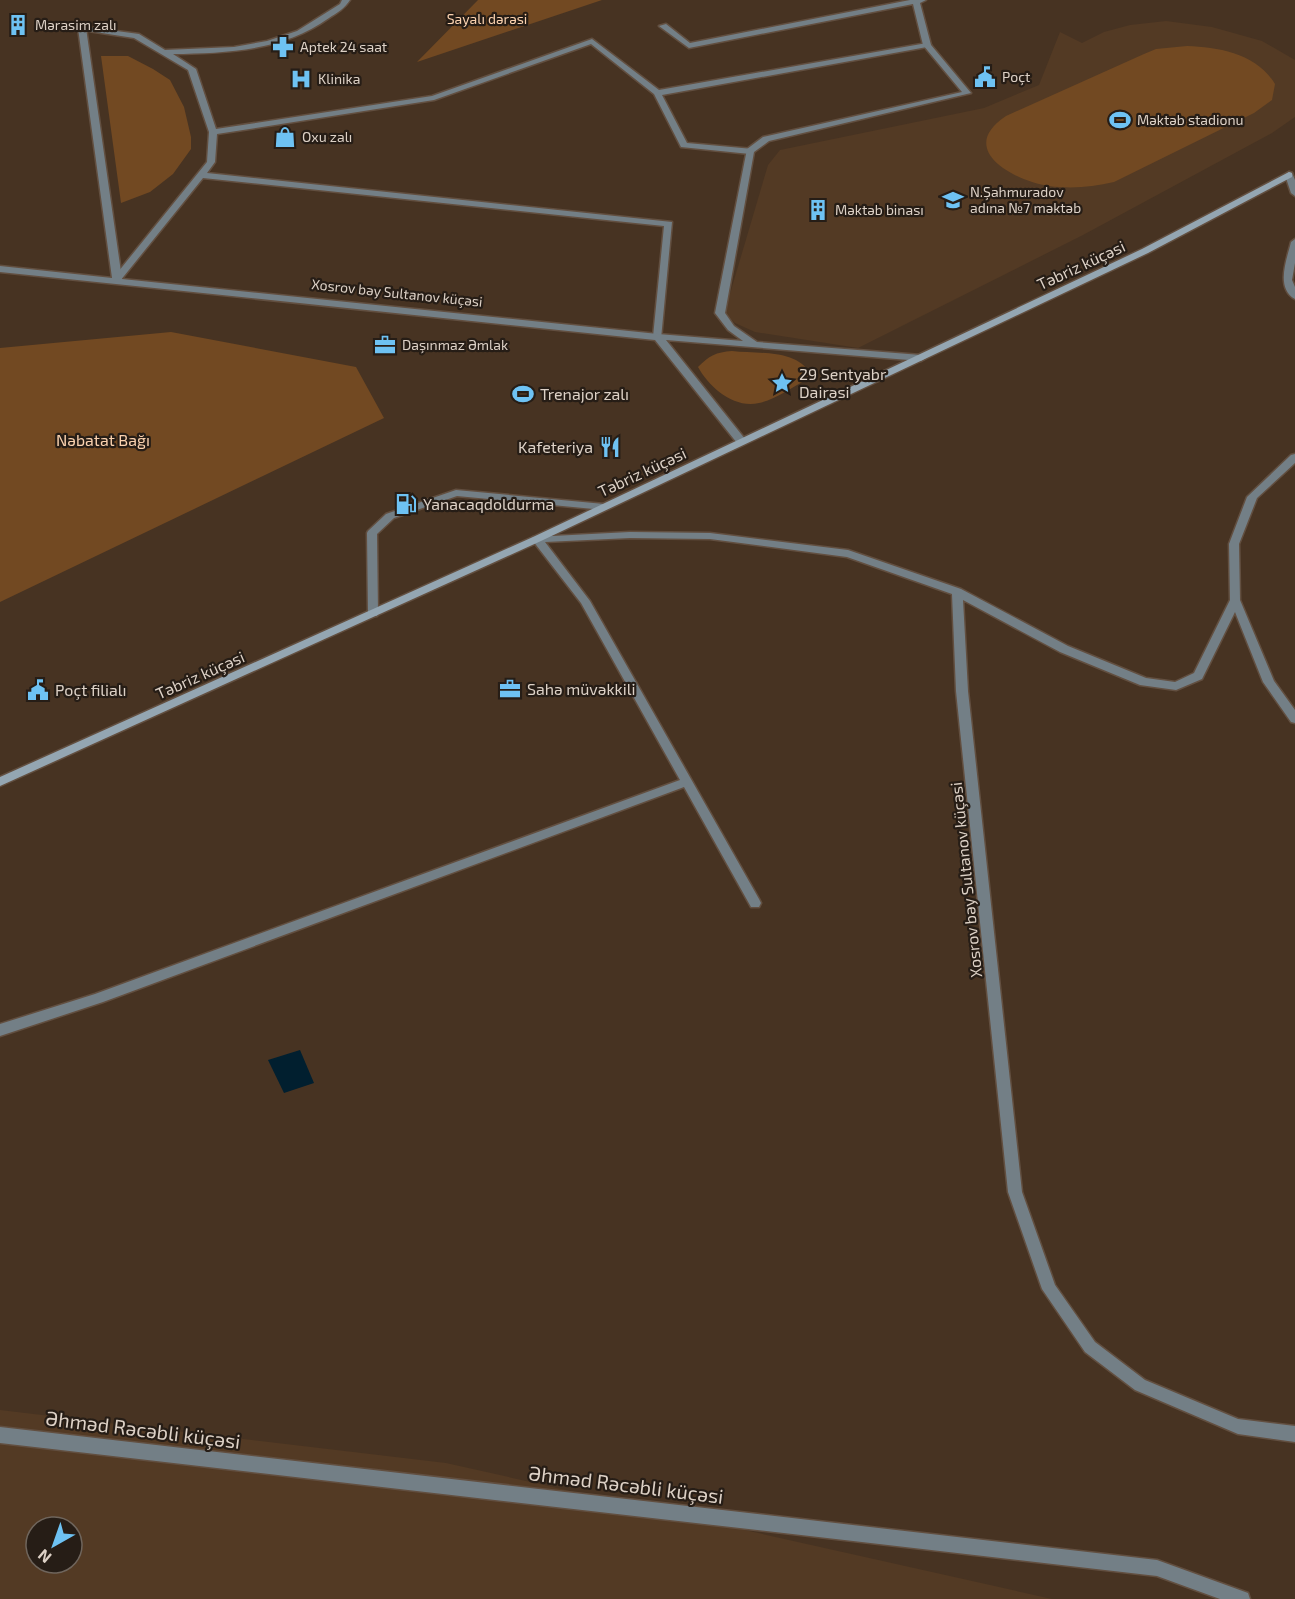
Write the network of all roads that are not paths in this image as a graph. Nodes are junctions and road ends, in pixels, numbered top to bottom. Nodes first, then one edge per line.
1 (346, 0) edge
2 (920, 1) edge
3 (663, 26) dead end
4 (927, 45) junction
5 (165, 52) junction
6 (657, 93) junction
7 (213, 132) junction
8 (750, 151) junction
9 (201, 175) junction
10 (1289, 175) joint
11 (1295, 193) edge
12 (1295, 242) edge
13 (0, 269) edge
14 (117, 279) junction
15 (1295, 296) edge
16 (658, 337) junction
17 (754, 345) junction
18 (921, 357) junction
19 (741, 441) junction
20 (1295, 457) edge
21 (604, 507) junction
22 (537, 538) junction
23 (957, 592) junction
24 (1235, 600) junction
25 (373, 613) junction
26 (1295, 718) edge
27 (0, 782) edge
28 (686, 782) junction
29 (755, 903) dead end
30 (0, 1030) edge
31 (1295, 1434) edge
32 (0, 1435) edge
33 (1242, 1599) edge

1 - 5 street
2 - 3 street
2 - 4 street
4 - 6 street
4 - 8 street
5 - 7 street
5 - 14 street
6 - 7 street
6 - 8 street
7 - 9 street
8 - 17 street
9 - 14 street
9 - 16 street
10 - 11 street
10 - 18 main road, Təbriz küçəsi
12 - 15 street
13 - 14 street, Xosrov bəy Sultanov küçəsi
14 - 16 street, Xosrov bəy Sultanov küçəsi
16 - 17 street, Xosrov bəy Sultanov küçəsi
16 - 19 street
17 - 18 street, Xosrov bəy Sultanov küçəsi
18 - 19 main road, Təbriz küçəsi
19 - 21 main road, Təbriz küçəsi
20 - 24 street
21 - 22 main road, Təbriz küçəsi
21 - 25 street
22 - 23 street
22 - 25 main road, Təbriz küçəsi
22 - 28 street
23 - 24 street
23 - 31 street, Xosrov bəy Sultanov küçəsi
24 - 26 street
25 - 27 main road, Təbriz küçəsi
28 - 29 street
28 - 30 street
32 - 33 street, Əhməd Rəcəbli küçəsi

